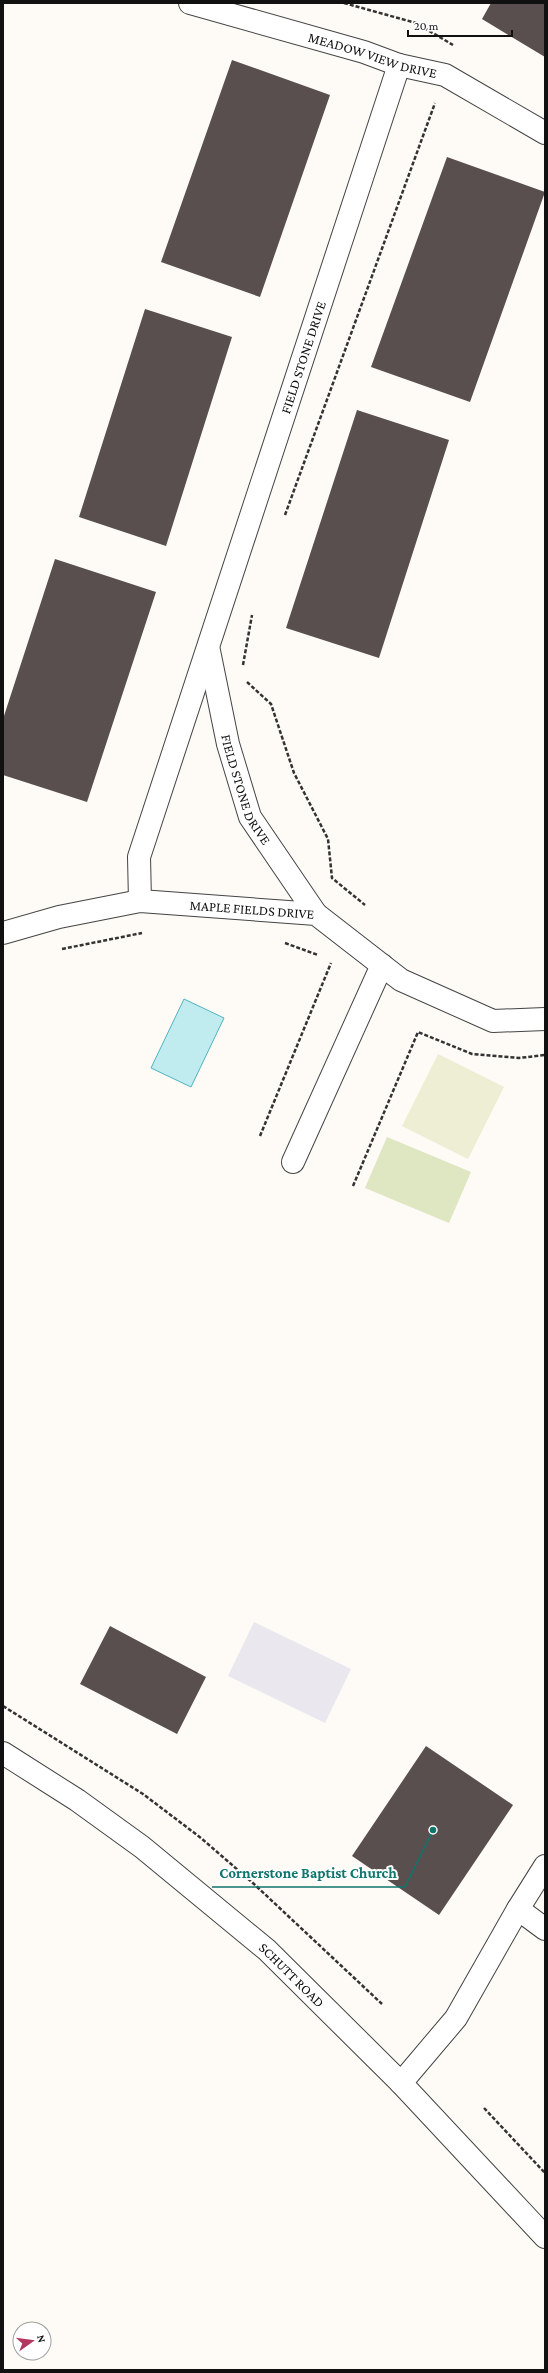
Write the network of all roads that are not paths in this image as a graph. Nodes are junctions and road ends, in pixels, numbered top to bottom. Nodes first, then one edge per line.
1 (190, 3) edge
2 (399, 65) junction
3 (545, 133) edge
4 (208, 650) junction
5 (140, 901) junction
6 (316, 914) junction
7 (3, 933) edge
8 (382, 965) junction
9 (545, 1018) edge
10 (293, 1162) dead end
11 (3, 1753) edge
12 (545, 1866) edge
13 (518, 1910) junction
14 (545, 1928) edge
15 (402, 2083) junction
16 (545, 2237) edge

1 - 2 street, MEADOW VIEW DRIVE
2 - 3 street, MEADOW VIEW DRIVE
2 - 4 street, FIELD STONE DRIVE
4 - 5 street, FIELD STONE DRIVE
4 - 6 street, FIELD STONE DRIVE
5 - 6 street, MAPLE FIELDS DRIVE
5 - 7 street, MAPLE FIELDS DRIVE
6 - 8 street, MAPLE FIELDS DRIVE
8 - 9 street, MAPLE FIELDS DRIVE
8 - 10 street
11 - 15 street, SCHUTT ROAD
12 - 13 street
13 - 14 street
13 - 15 street
15 - 16 street, SCHUTT ROAD

